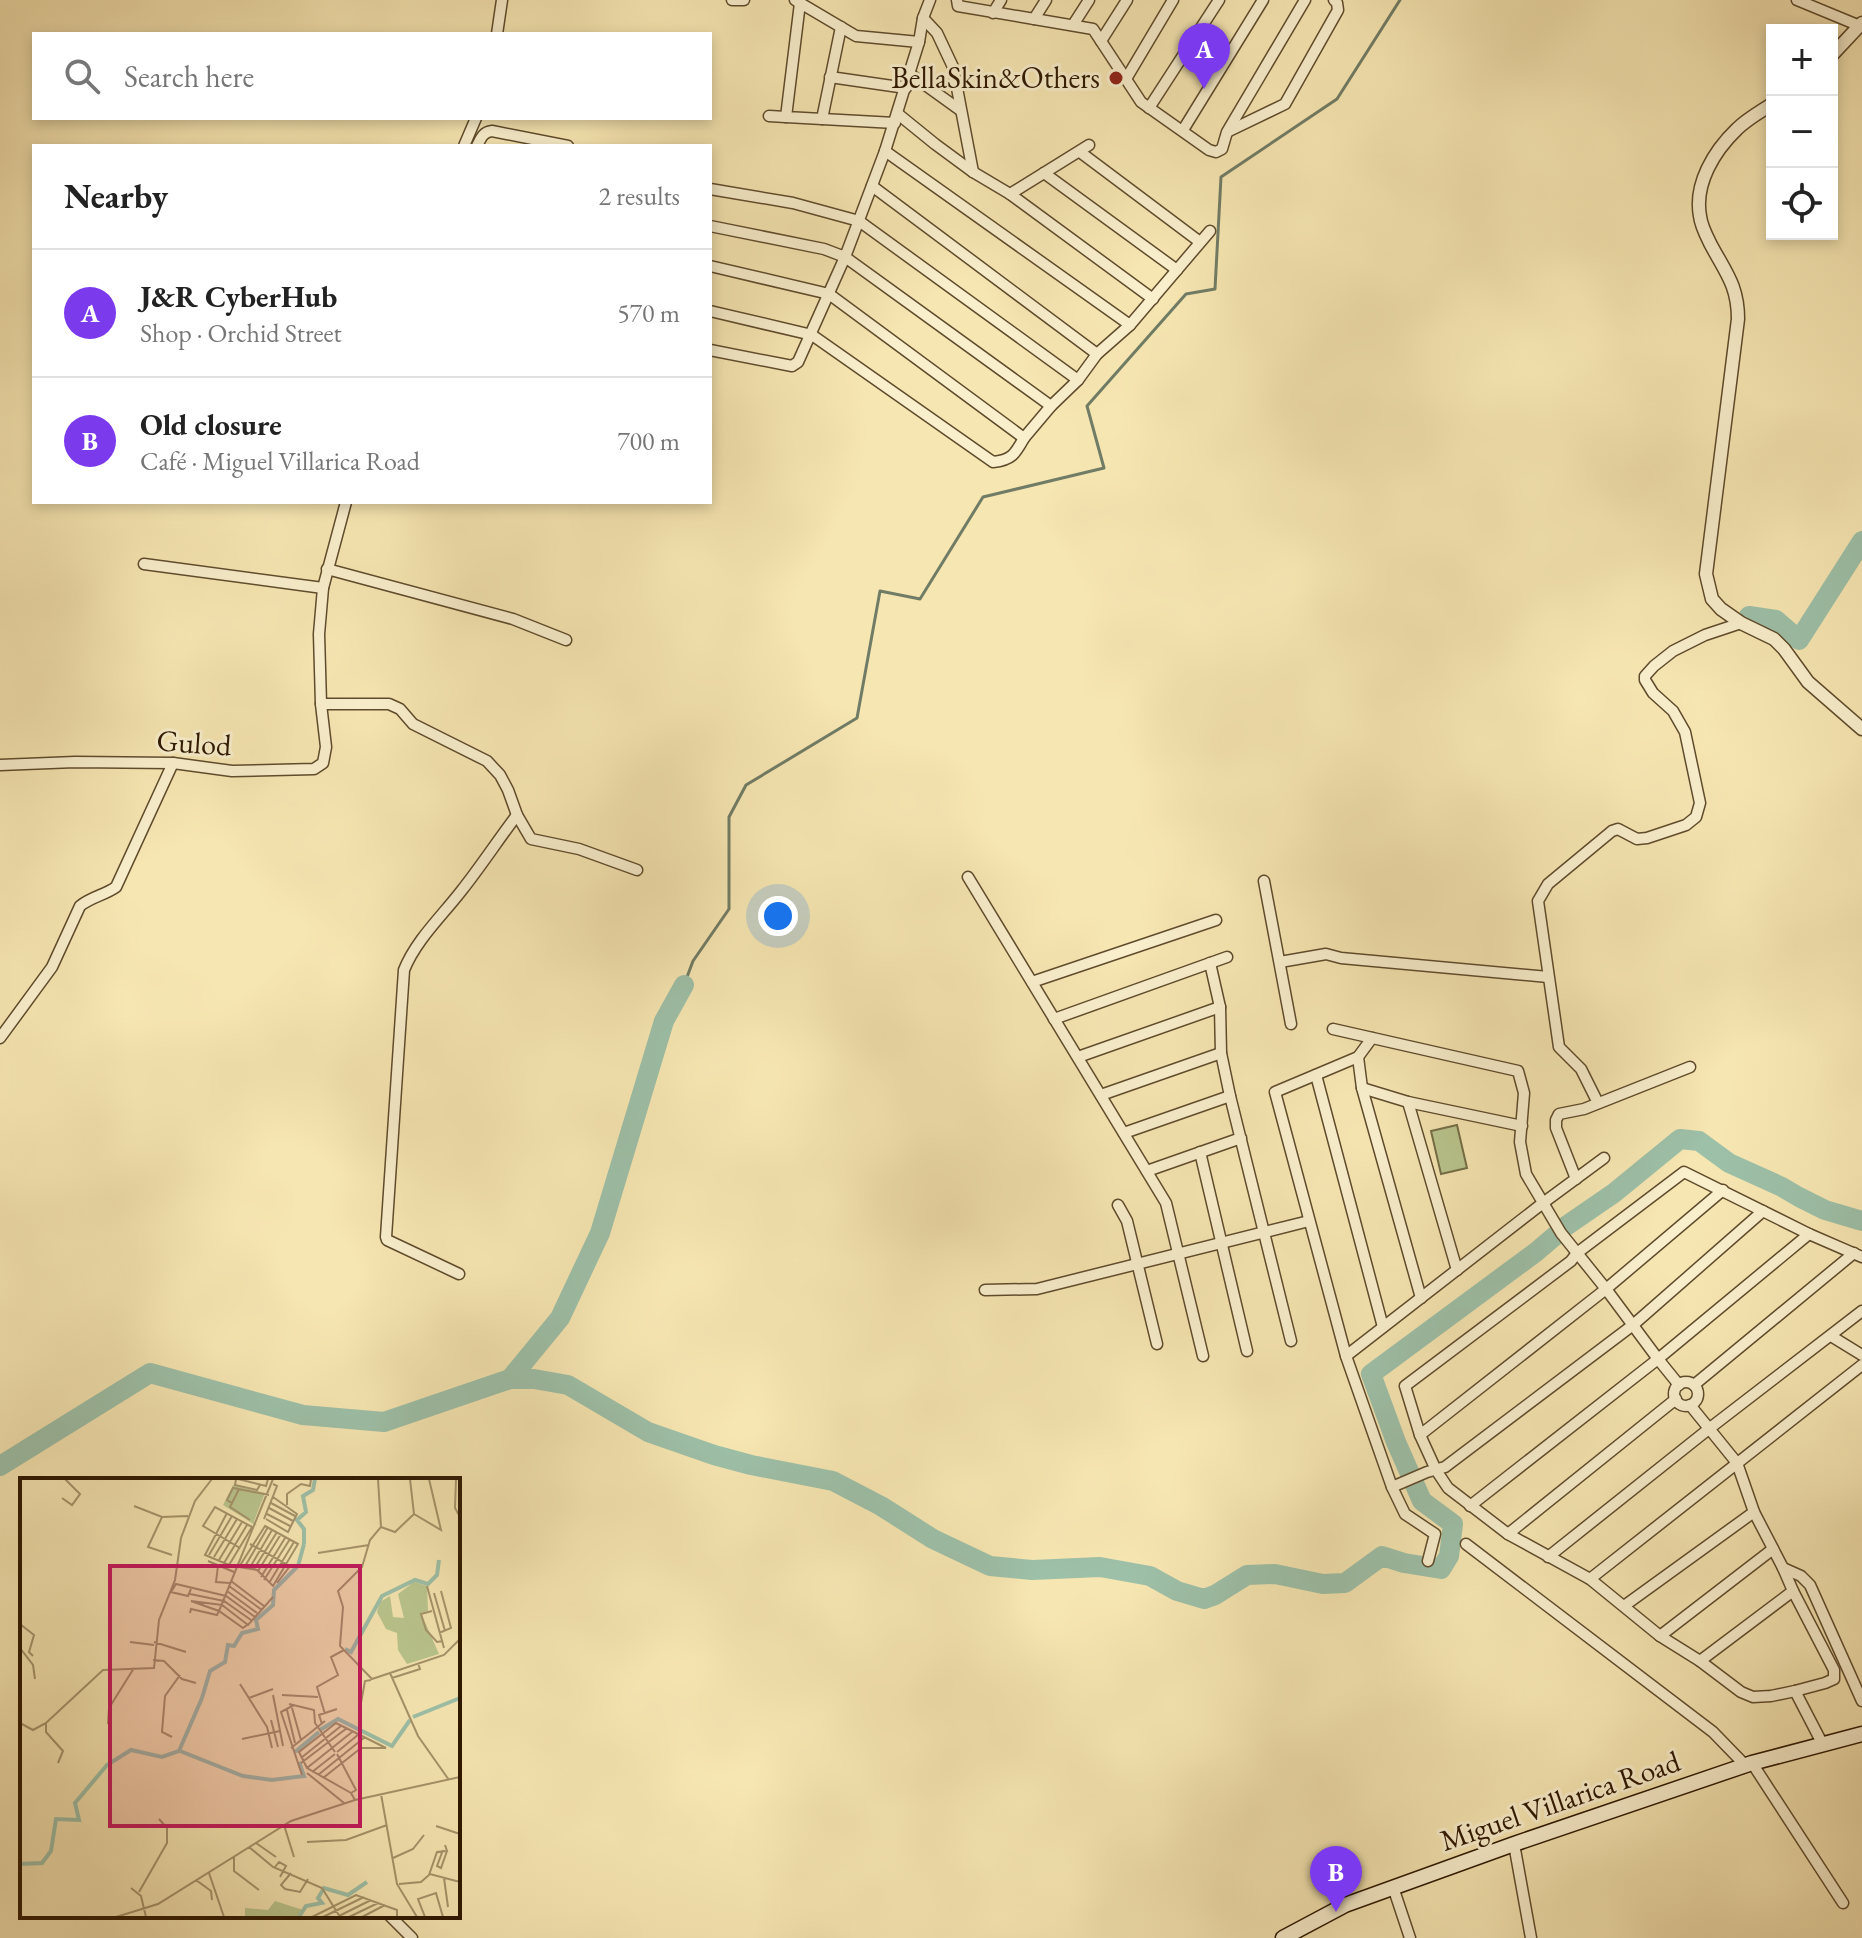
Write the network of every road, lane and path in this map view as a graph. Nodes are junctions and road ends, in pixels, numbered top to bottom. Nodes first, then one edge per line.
1 (502, 0) edge
2 (732, 0) edge
3 (744, 0) edge
4 (930, 0) edge
5 (1001, 0) edge
6 (1046, 0) edge
7 (1089, 0) edge
8 (1127, 0) edge
9 (1173, 0) edge
10 (1219, 0) edge
11 (1263, 0) edge
12 (1305, 0) edge
13 (1797, 0) edge
14 (798, 1) edge
15 (1336, 1) edge
16 (957, 3) edge
17 (993, 13) junction
18 (923, 18) junction
19 (1034, 19) junction
20 (1861, 24) edge
21 (1073, 25) junction
22 (841, 27) junction
23 (497, 32) edge
24 (1101, 41) junction
25 (919, 42) junction
26 (1838, 49) edge
27 (910, 74) junction
28 (830, 77) junction
29 (1126, 79) junction
30 (906, 88) junction
31 (1149, 108) junction
32 (1766, 108) edge
33 (960, 110) junction
34 (769, 116) dead end
35 (786, 117) junction
36 (822, 119) junction
37 (897, 119) junction
38 (475, 120) edge
39 (1183, 130) junction
40 (1227, 132) junction
41 (465, 144) edge
42 (478, 144) edge
43 (558, 144) edge
44 (885, 151) junction
45 (973, 172) junction
46 (1044, 173) junction
47 (872, 186) junction
48 (712, 189) edge
49 (1010, 194) junction
50 (859, 221) junction
51 (712, 226) edge
52 (1210, 231) dead end
53 (1200, 242) junction
54 (845, 257) junction
55 (712, 266) edge
56 (1177, 270) junction
57 (829, 294) junction
58 (1153, 299) junction
59 (712, 311) edge
60 (1130, 325) junction
61 (812, 335) junction
62 (712, 350) edge
63 (1097, 354) junction
64 (1078, 380) junction
65 (1051, 406) junction
66 (1024, 438) junction
67 (345, 504) edge
68 (144, 564) dead end
69 (327, 569) junction
70 (323, 588) junction
71 (1741, 623) junction
72 (566, 640) dead end
73 (321, 704) junction
74 (1862, 729) edge
75 (173, 763) junction
76 (0, 765) edge
77 (517, 815) junction
78 (637, 870) dead end
79 (968, 877) dead end
80 (1264, 881) dead end
81 (1216, 920) dead end
82 (1227, 957) dead end
83 (1280, 962) junction
84 (1210, 963) junction
85 (1548, 977) junction
86 (1032, 982) junction
87 (1220, 1007) junction
88 (1054, 1019) junction
89 (1291, 1024) dead end
90 (1333, 1029) dead end
91 (0, 1038) edge
92 (1372, 1038) junction
93 (1221, 1053) junction
94 (1078, 1057) junction
95 (1358, 1057) junction
96 (1690, 1067) dead end
97 (1316, 1075) junction
98 (1362, 1088) junction
99 (1101, 1095) junction
100 (1230, 1096) junction
101 (1408, 1102) junction
102 (1598, 1103) junction
103 (1522, 1126) junction
104 (1124, 1133) junction
105 (1241, 1138) junction
106 (1200, 1152) junction
107 (1604, 1158) dead end
108 (1147, 1171) junction
109 (1576, 1179) junction
110 (1723, 1190) junction
111 (1543, 1203) junction
112 (1118, 1205) dead end
113 (1763, 1211) junction
114 (1309, 1221) junction
115 (1264, 1232) junction
116 (1809, 1234) junction
117 (1222, 1243) junction
118 (1577, 1253) junction
119 (1179, 1254) junction
120 (1858, 1255) edge
121 (1137, 1265) junction
122 (1457, 1270) junction
123 (459, 1274) dead end
124 (1606, 1289) junction
125 (985, 1290) dead end
126 (1421, 1298) junction
127 (1862, 1311) edge
128 (1633, 1325) junction
129 (1383, 1327) junction
130 (1831, 1336) junction
131 (1291, 1341) dead end
132 (1157, 1344) dead end
133 (1247, 1351) dead end
134 (1862, 1355) edge
135 (1203, 1356) dead end
136 (1346, 1356) junction
137 (1658, 1359) junction
138 (1862, 1365) edge
139 (1679, 1385) junction
140 (1694, 1385) junction
141 (1676, 1399) junction
142 (1690, 1405) junction
143 (1710, 1428) junction
144 (1420, 1435) junction
145 (1737, 1463) junction
146 (1436, 1470) junction
147 (1392, 1487) junction
148 (1470, 1506) junction
149 (1754, 1512) junction
150 (1508, 1534) junction
151 (1466, 1544) dead end
152 (1773, 1549) junction
153 (1548, 1557) junction
154 (1428, 1561) dead end
155 (1783, 1568) junction
156 (1590, 1579) junction
157 (1793, 1591) junction
158 (1624, 1606) junction
159 (1660, 1636) junction
160 (1700, 1661) junction
161 (1795, 1691) junction
162 (1862, 1701) edge
163 (1862, 1734) edge
164 (1822, 1743) junction
165 (1748, 1764) junction
166 (1514, 1844) junction
167 (1393, 1887) junction
168 (1843, 1903) dead end
169 (392, 1918) edge
170 (1293, 1936) edge
171 (412, 1938) edge
172 (1410, 1938) edge
173 (1531, 1938) edge

1 - 23 street
2 - 3 street
4 - 18 street
5 - 17 street
6 - 19 street
7 - 21 street
8 - 24 street
9 - 29 street
10 - 31 street
11 - 39 street
12 - 40 street
13 - 20 street
14 - 22 street
14 - 35 street
15 - 40 street
16 - 17 street
17 - 19 street
18 - 25 street
18 - 33 street
19 - 21 street
20 - 26 street
21 - 24 street
22 - 25 street
22 - 28 street
24 - 29 street
25 - 27 street
27 - 30 street
27 - 33 street
28 - 30 street
28 - 36 street
29 - 31 street
30 - 37 street
31 - 39 street
32 - 71 street
33 - 45 street
34 - 35 street
35 - 36 street
36 - 37 street
37 - 44 street
37 - 45 street
38 - 41 street
39 - 40 street
42 - 43 street
44 - 47 street
44 - 60 street
45 - 49 street
46 - 49 street
46 - 53 street
46 - 56 street
47 - 50 street
47 - 63 street
48 - 50 street
49 - 58 street
50 - 54 street
50 - 64 street
51 - 54 street
52 - 53 street
53 - 56 street
54 - 57 street
54 - 65 street
55 - 57 street
56 - 58 street
57 - 61 street
57 - 66 street
58 - 60 street
59 - 61 street
60 - 63 street
61 - 62 street
61 - 66 street
63 - 64 street
64 - 65 street
65 - 66 street
67 - 69 street
68 - 70 street
69 - 70 street
69 - 72 street
70 - 73 street
71 - 74 street
71 - 85 street
73 - 75 street, Gulod
73 - 77 street
75 - 76 street, Gulod
75 - 91 street
77 - 78 street
77 - 123 street
79 - 86 street
80 - 83 street
81 - 86 street
82 - 84 street
83 - 85 street
83 - 89 street
84 - 87 street
84 - 88 street
85 - 102 street
86 - 88 street
87 - 93 street
87 - 94 street
88 - 94 street
90 - 92 street
92 - 95 street
92 - 103 street
93 - 99 street
93 - 100 street
94 - 99 street
95 - 97 street
95 - 98 street
96 - 102 street
97 - 114 street
97 - 129 street
98 - 101 street
98 - 126 street
99 - 104 street
100 - 104 street
100 - 105 street
101 - 103 street
101 - 122 street
102 - 109 street
103 - 111 street
104 - 108 street
105 - 106 street
105 - 115 street
106 - 108 street
106 - 117 street
107 - 109 street
108 - 119 street
109 - 111 street
110 - 113 street
110 - 118 street
110 - 124 street
111 - 118 street
111 - 122 street
112 - 121 street
113 - 116 street
113 - 128 street
114 - 115 street
114 - 136 street
115 - 117 street
115 - 131 street
116 - 120 street
116 - 137 street
117 - 119 street
117 - 133 street
118 - 124 street
118 - 144 street
119 - 121 street
119 - 135 street
120 - 140 street
121 - 125 street
121 - 132 street
122 - 126 street
124 - 128 street
124 - 144 street
126 - 129 street
127 - 130 street
128 - 137 street
128 - 146 street
129 - 136 street
130 - 134 street
130 - 143 street
136 - 147 street
137 - 139 street
137 - 148 street
138 - 145 street
139 - 140 street
139 - 141 street
140 - 142 street
141 - 142 street
141 - 150 street
142 - 143 street
143 - 145 street
143 - 153 street
144 - 146 street
145 - 149 street
145 - 156 street
146 - 147 street
146 - 148 street
147 - 154 street
148 - 150 street
149 - 152 street
149 - 158 street
150 - 153 street
151 - 165 street
152 - 155 street
152 - 159 street
153 - 156 street
155 - 157 street
155 - 162 street
156 - 158 street
157 - 160 street
157 - 161 street
158 - 159 street
159 - 160 street
160 - 161 street
161 - 164 street
163 - 164 main road, Miguel Villarica Road
164 - 165 main road, Miguel Villarica Road
165 - 166 main road, Miguel Villarica Road
165 - 168 street
166 - 167 main road, Miguel Villarica Road
166 - 173 street
167 - 170 main road, Miguel Villarica Road
167 - 172 street
169 - 171 street

